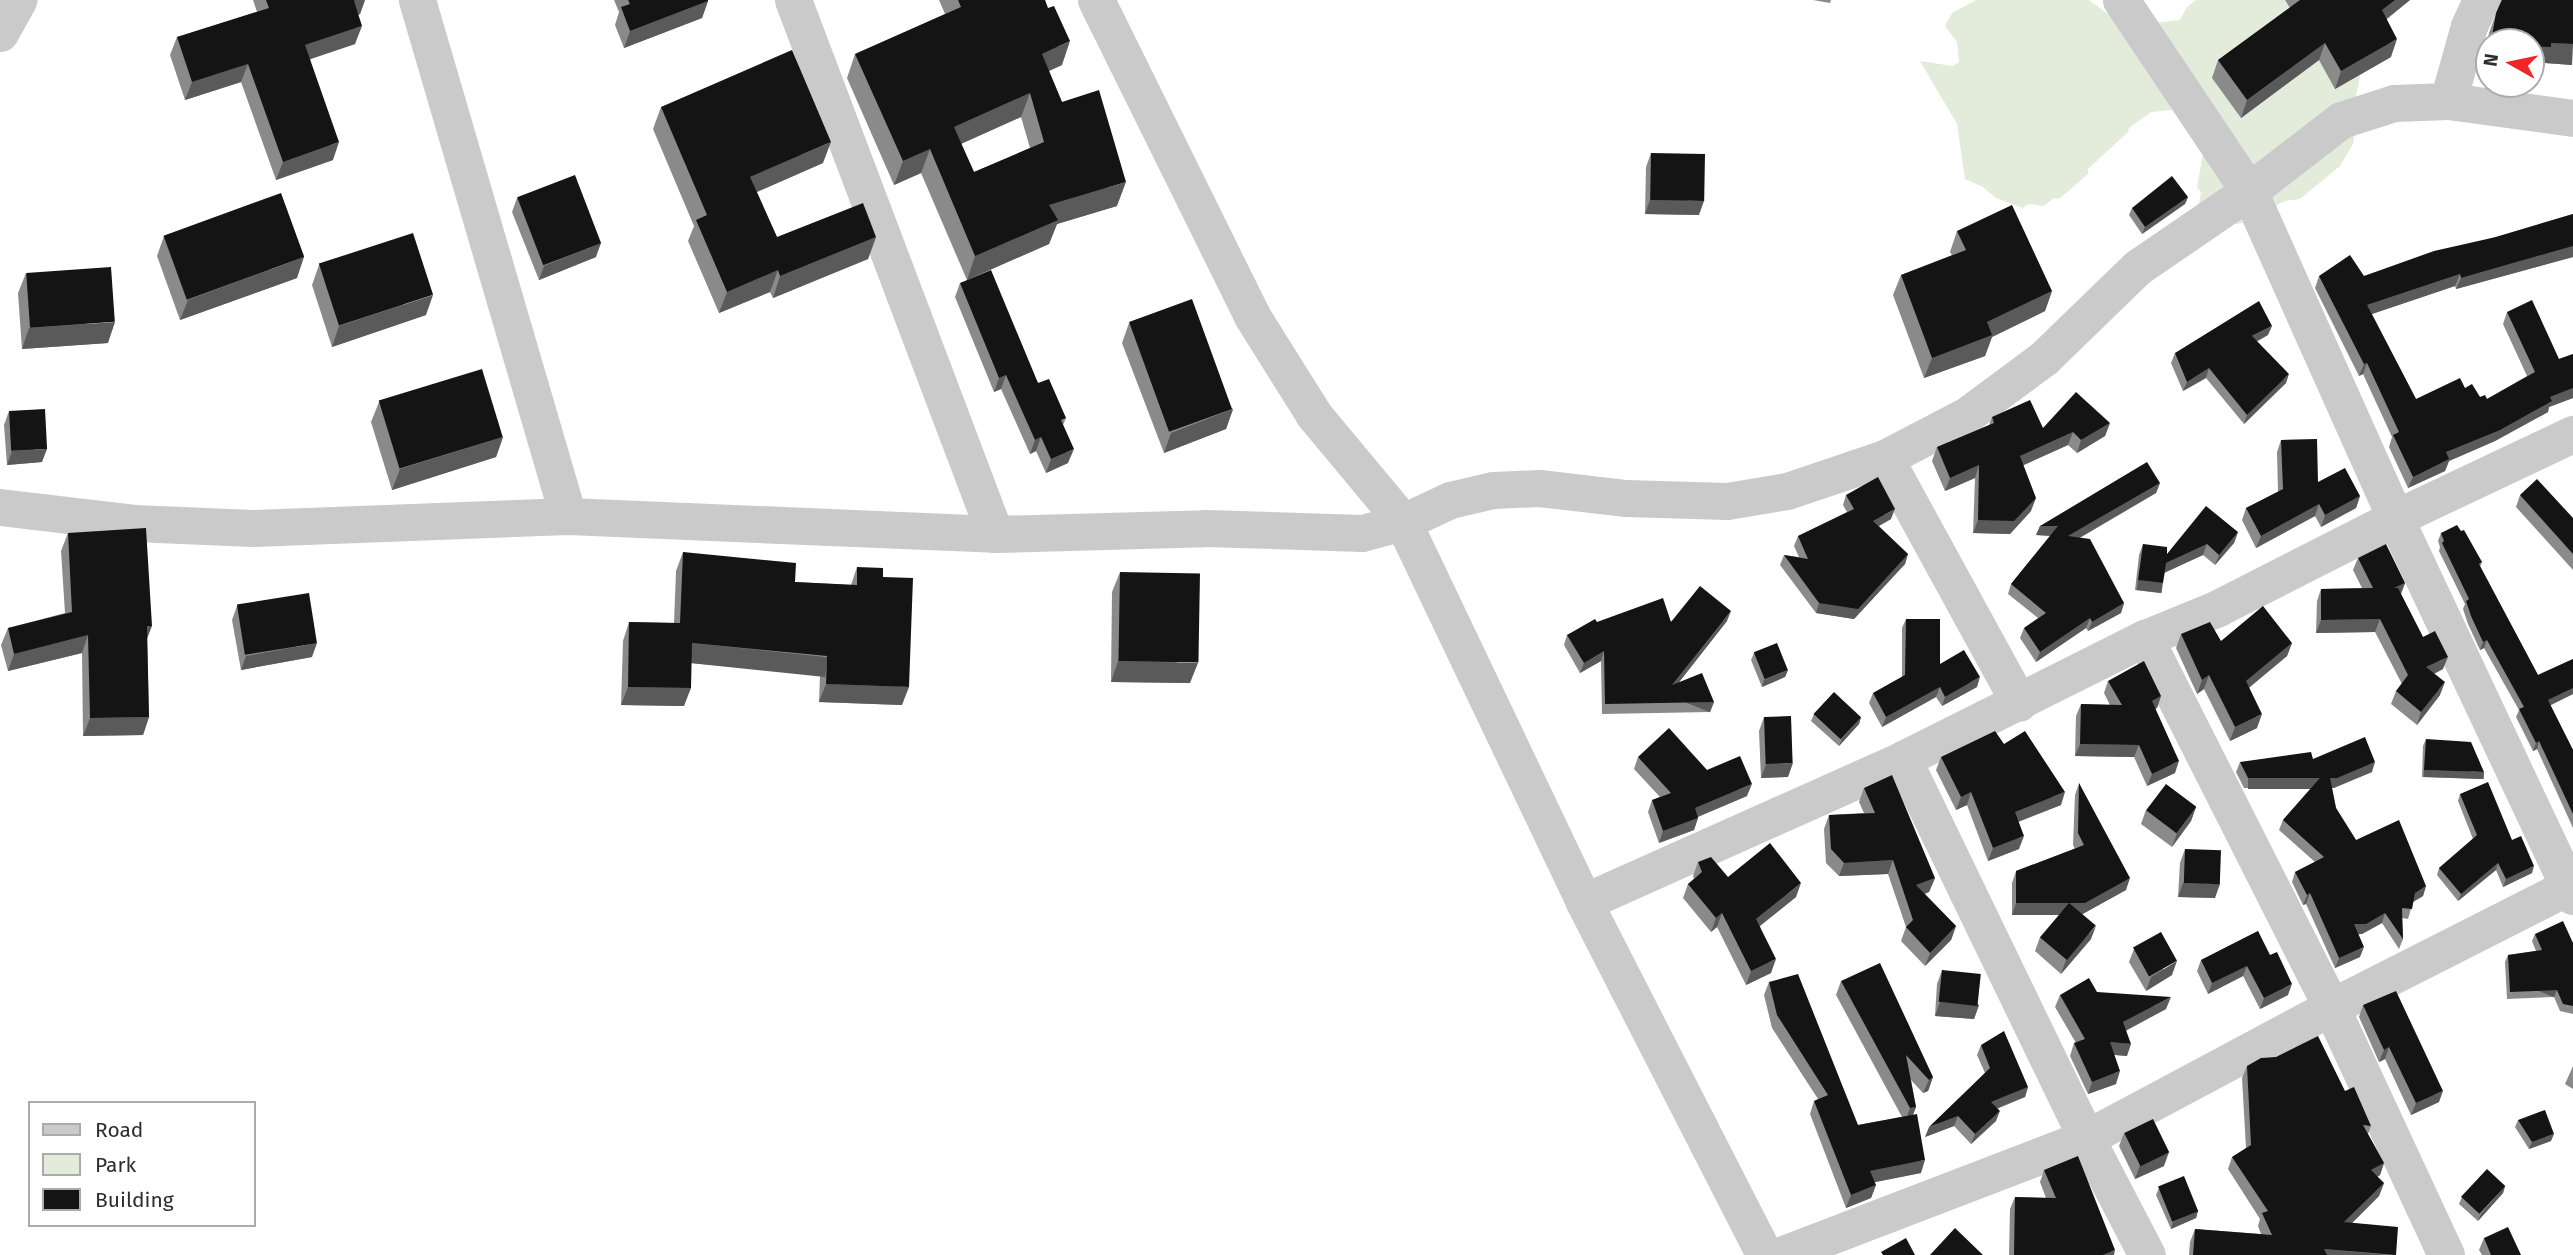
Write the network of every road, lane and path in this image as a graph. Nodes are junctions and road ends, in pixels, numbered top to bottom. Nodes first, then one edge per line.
1 (18, 0) edge
2 (417, 0) edge
3 (793, 0) edge
4 (1096, 0) edge
5 (2121, 0) edge
6 (2481, 0) edge
7 (0, 33) edge
8 (2448, 101) junction
9 (2573, 118) edge
10 (2249, 191) junction
11 (2573, 434) edge
12 (1885, 458) junction
13 (0, 507) edge
14 (568, 516) junction
15 (2395, 518) junction
16 (1403, 522) junction
17 (995, 534) junction
18 (2145, 638) junction
19 (2019, 703) junction
20 (1903, 760) junction
21 (2571, 888) edge
22 (1584, 902) junction
23 (2331, 1007) junction
24 (2086, 1138) junction
25 (1765, 1255) edge
26 (1782, 1255) edge
27 (2147, 1255) edge
28 (2446, 1255) edge

1 - 7 street
2 - 14 street
3 - 17 street
4 - 16 street
5 - 10 street
6 - 8 street
8 - 9 street
8 - 10 street
10 - 12 street
10 - 15 street
11 - 15 street
12 - 16 street
12 - 19 street
13 - 14 street
14 - 17 street
15 - 18 street
15 - 21 street
16 - 17 street
16 - 22 street
18 - 19 street
18 - 23 street
19 - 20 street
20 - 22 street
20 - 24 street
21 - 23 street
22 - 25 street
23 - 24 street
23 - 28 street
24 - 26 street
24 - 27 street

